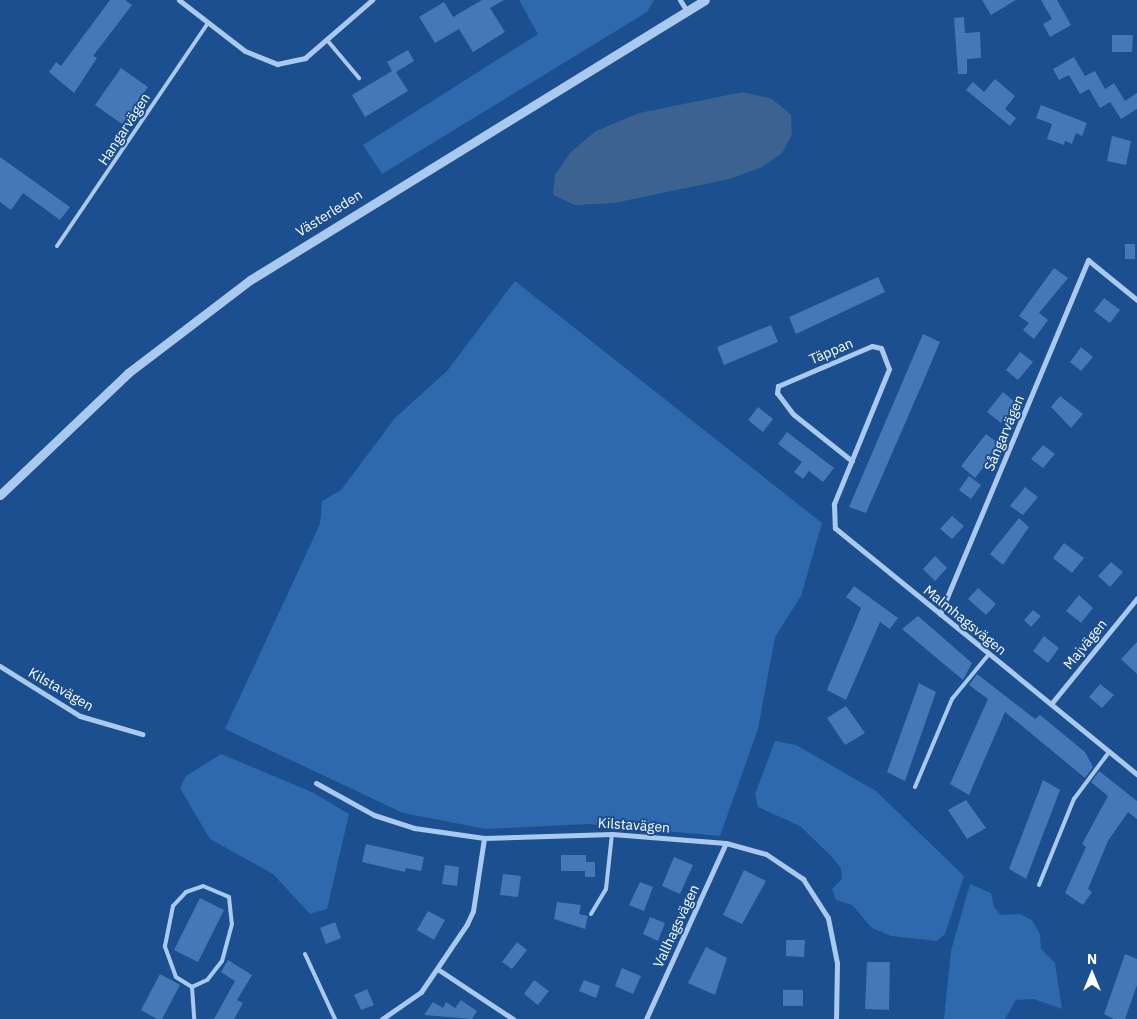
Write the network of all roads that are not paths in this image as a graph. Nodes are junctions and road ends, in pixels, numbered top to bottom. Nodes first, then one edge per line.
1 (179, 0) edge
2 (372, 0) edge
3 (680, 0) edge
4 (705, 0) edge
5 (687, 11) junction
6 (208, 23) junction
7 (328, 40) junction
8 (359, 78) dead end
9 (58, 246) dead end
10 (1137, 300) edge
11 (852, 460) junction
12 (0, 495) edge
13 (1137, 598) edge
14 (940, 614) junction
15 (988, 654) junction
16 (0, 666) edge
17 (1050, 704) junction
18 (142, 734) dead end
19 (1109, 752) junction
20 (1137, 774) edge
21 (316, 782) dead end
22 (915, 787) dead end
23 (612, 834) junction
24 (484, 838) junction
25 (726, 843) junction
26 (1039, 885) dead end
27 (591, 914) dead end
28 (305, 954) dead end
29 (439, 970) junction
30 (192, 987) junction
31 (194, 1019) edge
32 (335, 1019) edge
33 (382, 1019) edge
34 (513, 1019) edge
35 (646, 1019) edge
36 (836, 1019) edge

1 - 6 street
2 - 7 street
3 - 5 street
4 - 5 street, Västerleden
5 - 12 street, Västerleden
6 - 7 street
6 - 9 lane, Hangarvägen
7 - 8 lane
10 - 14 street, Sångarvägen
11 - 11 street, Täppan
11 - 14 street, Malmhagsvägen
13 - 17 street, Majvägen
14 - 15 street, Malmhagsvägen
15 - 17 street, Malmhagsvägen
15 - 22 lane
16 - 18 street, Kilstavägen
17 - 19 street, Malmhagsvägen
19 - 20 street, Malmhagsvägen
19 - 26 lane
21 - 24 street, Kilstavägen
23 - 24 street, Kilstavägen
23 - 25 street, Kilstavägen
23 - 27 lane
24 - 29 street
25 - 35 street, Vallhagsvägen
25 - 36 street, Kilstavägen
28 - 32 lane
29 - 33 street
29 - 34 street
30 - 30 lane
30 - 31 lane

